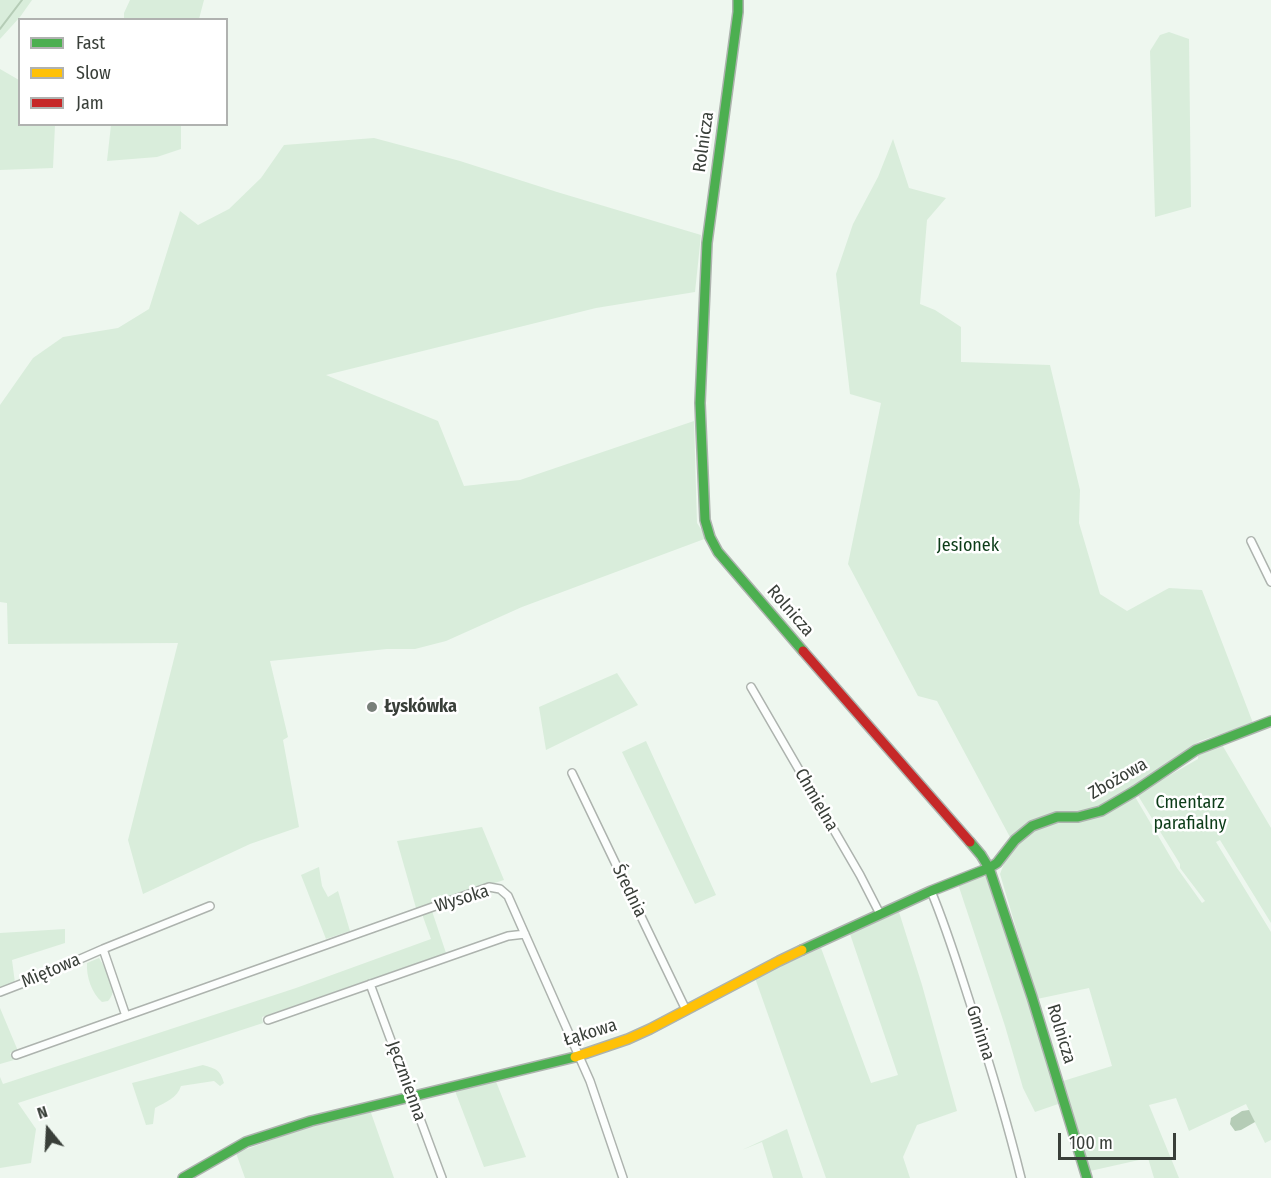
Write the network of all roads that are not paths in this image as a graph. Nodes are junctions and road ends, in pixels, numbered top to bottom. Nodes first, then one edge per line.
1 (738, 0) edge
2 (1251, 541) dead end
3 (1271, 582) edge
4 (751, 687) dead end
5 (1271, 721) edge
6 (572, 773) dead end
7 (989, 868) junction
8 (931, 891) junction
9 (210, 906) dead end
10 (880, 914) junction
11 (525, 934) junction
12 (103, 949) junction
13 (370, 984) junction
14 (0, 992) edge
15 (686, 1010) junction
16 (126, 1016) junction
17 (268, 1020) dead end
18 (16, 1055) dead end
19 (578, 1056) junction
20 (411, 1096) junction
21 (194, 1175) edge
22 (183, 1178) edge
23 (442, 1178) edge
24 (623, 1178) edge
25 (1021, 1178) edge
26 (1087, 1178) edge

1 - 7 street, Rolnicza
2 - 3 street
4 - 10 street, Chmielna
5 - 7 street, Zbożowa
6 - 15 street, Średnia
7 - 8 street, Łąkowa
7 - 26 street, Rolnicza
8 - 10 street, Łąkowa
8 - 25 street, Gminna
9 - 12 street, Miętowa
10 - 15 street, Łąkowa
11 - 13 street
11 - 16 street, Wysoka
11 - 19 street, Wysoka
12 - 14 street, Miętowa
12 - 16 street
13 - 17 street
13 - 20 street, Jęczmienna
15 - 19 street, Łąkowa
16 - 18 street, Wysoka
19 - 20 street, Łąkowa
19 - 24 street, Wysoka
20 - 21 street, Łąkowa
20 - 23 street, Jęczmienna
21 - 22 street, Łąkowa

